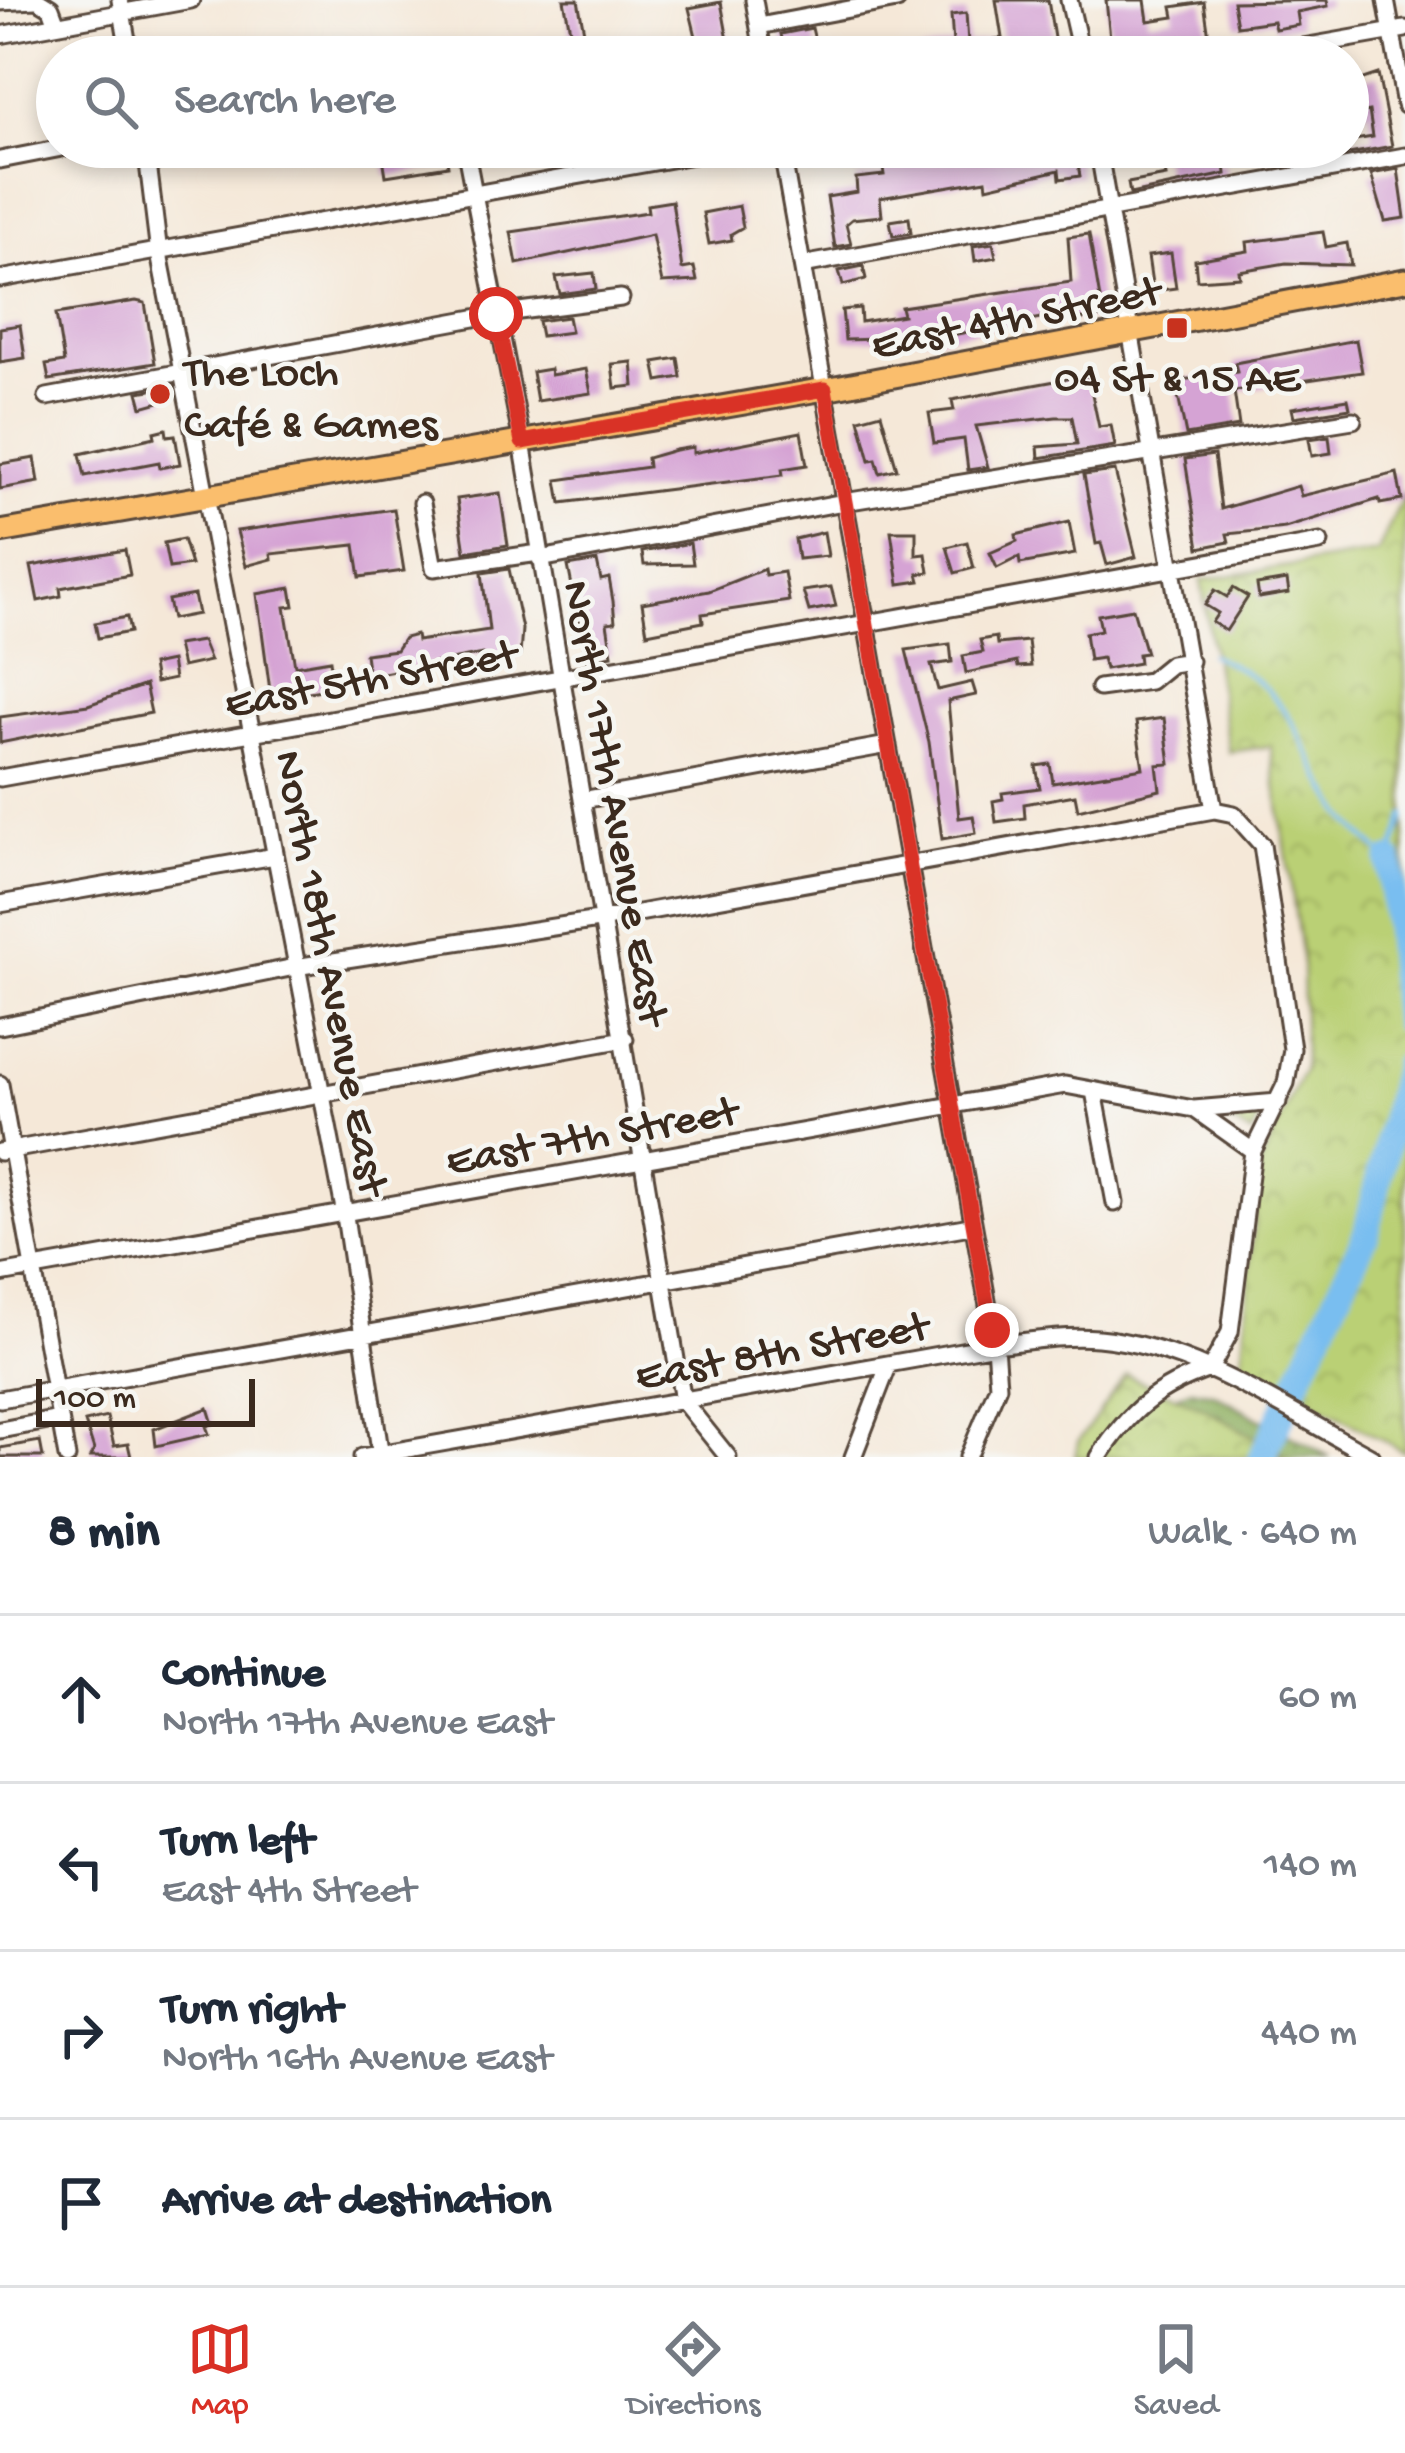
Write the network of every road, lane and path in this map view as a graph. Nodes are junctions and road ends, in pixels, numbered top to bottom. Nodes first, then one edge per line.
1 (36, 0) edge
2 (191, 0) edge
3 (754, 0) edge
4 (897, 0) edge
5 (1069, 0) edge
6 (1386, 0) edge
7 (0, 2) edge
8 (121, 6) edge
9 (57, 24) junction
10 (759, 26) junction
11 (1398, 30) edge
12 (0, 35) edge
13 (126, 36) edge
14 (761, 36) edge
15 (1077, 36) edge
16 (1364, 36) edge
17 (1405, 105) edge
18 (36, 153) edge
19 (1405, 156) edge
20 (0, 160) edge
21 (1369, 163) edge
22 (148, 168) edge
23 (470, 168) edge
24 (618, 168) edge
25 (785, 168) edge
26 (1101, 168) edge
27 (1339, 168) edge
28 (475, 193) junction
29 (1108, 210) junction
30 (158, 253) junction
31 (802, 265) junction
32 (0, 279) edge
33 (1405, 280) edge
34 (621, 298) dead end
35 (496, 314) junction
36 (1128, 332) junction
37 (183, 374) junction
38 (825, 389) junction
39 (47, 397) dead end
40 (1353, 420) dead end
41 (522, 442) junction
42 (1152, 451) junction
43 (207, 495) junction
44 (844, 502) junction
45 (422, 503) dead end
46 (0, 532) edge
47 (1320, 542) dead end
48 (539, 556) junction
49 (1175, 568) junction
50 (866, 626) junction
51 (1190, 661) junction
52 (558, 679) junction
53 (1099, 688) dead end
54 (253, 732) junction
55 (888, 745) junction
56 (0, 778) edge
57 (581, 800) junction
58 (1214, 810) junction
59 (275, 856) junction
60 (910, 862) junction
61 (0, 904) edge
62 (604, 919) junction
63 (295, 967) junction
64 (0, 1026) edge
65 (625, 1040) junction
66 (0, 1084) edge
67 (1094, 1091) junction
68 (321, 1095) junction
69 (1278, 1102) junction
70 (951, 1104) junction
71 (1194, 1109) junction
72 (6, 1151) edge
73 (1253, 1151) junction
74 (645, 1161) junction
75 (1115, 1203) dead end
76 (344, 1209) junction
77 (970, 1226) junction
78 (32, 1268) junction
79 (0, 1274) edge
80 (664, 1281) junction
81 (363, 1336) junction
82 (995, 1345) junction
83 (889, 1364) junction
84 (1218, 1374) junction
85 (53, 1389) junction
86 (0, 1399) edge
87 (683, 1401) junction
88 (59, 1419) junction
89 (0, 1430) edge
90 (380, 1455) edge
91 (67, 1457) edge
92 (362, 1457) edge
93 (728, 1457) edge
94 (854, 1457) edge
95 (968, 1457) edge
96 (1099, 1457) edge
97 (1372, 1457) edge

1 - 7 street
1 - 9 street
2 - 8 street
3 - 10 street
4 - 10 street
5 - 15 street
6 - 11 street
8 - 9 street
8 - 13 street
9 - 12 street
10 - 14 street
11 - 16 street
11 - 17 street
18 - 20 street
19 - 21 street
22 - 30 street, North 18th Avenue East
23 - 28 street, North 17th Avenue East
24 - 28 street
25 - 31 street
26 - 29 street
27 - 29 street
28 - 30 street
28 - 35 street, North 17th Avenue East
29 - 31 street
29 - 36 street
30 - 32 street
30 - 37 street, North 18th Avenue East
31 - 38 street
33 - 36 main road, East 4th Street
34 - 35 street
35 - 37 street
35 - 41 street, North 17th Avenue East
36 - 38 main road, East 4th Street
36 - 42 street
37 - 39 street
37 - 43 street, North 18th Avenue East
38 - 41 main road, East 4th Street
38 - 44 street
40 - 42 street
41 - 43 main road, East 4th Street
41 - 48 street, North 17th Avenue East
42 - 44 street
42 - 49 street
43 - 46 main road, East 4th Street
43 - 54 street, North 18th Avenue East
44 - 48 street
44 - 50 street
45 - 48 street
47 - 49 street, East 5th Street
48 - 52 street, North 17th Avenue East
49 - 50 street, East 5th Street
49 - 51 street
50 - 52 street, East 5th Street
50 - 55 street
51 - 53 street
51 - 58 street
52 - 54 street, East 5th Street
52 - 57 street, North 17th Avenue East
54 - 56 street, East 5th Street
54 - 59 street, North 18th Avenue East
55 - 57 street
55 - 60 street
57 - 62 street, North 17th Avenue East
58 - 60 street
58 - 69 street
59 - 61 street
59 - 63 street, North 18th Avenue East
60 - 62 street
60 - 70 street
62 - 63 street
62 - 65 street, North 17th Avenue East
63 - 64 street
63 - 68 street, North 18th Avenue East
65 - 68 street
65 - 74 street, North 17th Avenue East
66 - 72 street
67 - 70 street, East 7th Street
67 - 71 street, East 7th Street
67 - 75 street
68 - 72 street
68 - 76 street, North 18th Avenue East
69 - 71 street, East 7th Street
69 - 73 street
70 - 74 street, East 7th Street
70 - 77 street
71 - 73 street, East 7th Street
72 - 78 street
73 - 84 street
74 - 76 street, East 7th Street
74 - 80 street, North 17th Avenue East
76 - 78 street, East 7th Street
76 - 81 street, North 18th Avenue East
77 - 80 street
77 - 82 street
78 - 79 street, East 7th Street
78 - 85 street
80 - 81 street
80 - 87 street, North 17th Avenue East
81 - 85 street
81 - 90 street, North 18th Avenue East
82 - 83 street, East 8th Street
82 - 84 street, East 8th Street
82 - 95 street
83 - 87 street, East 8th Street
83 - 94 street
84 - 96 street
84 - 97 street, East 8th Street
85 - 86 street
85 - 88 street
87 - 90 street, East 8th Street
87 - 93 street, North 17th Avenue East
88 - 89 street
88 - 91 street
90 - 92 street, East 8th Street

